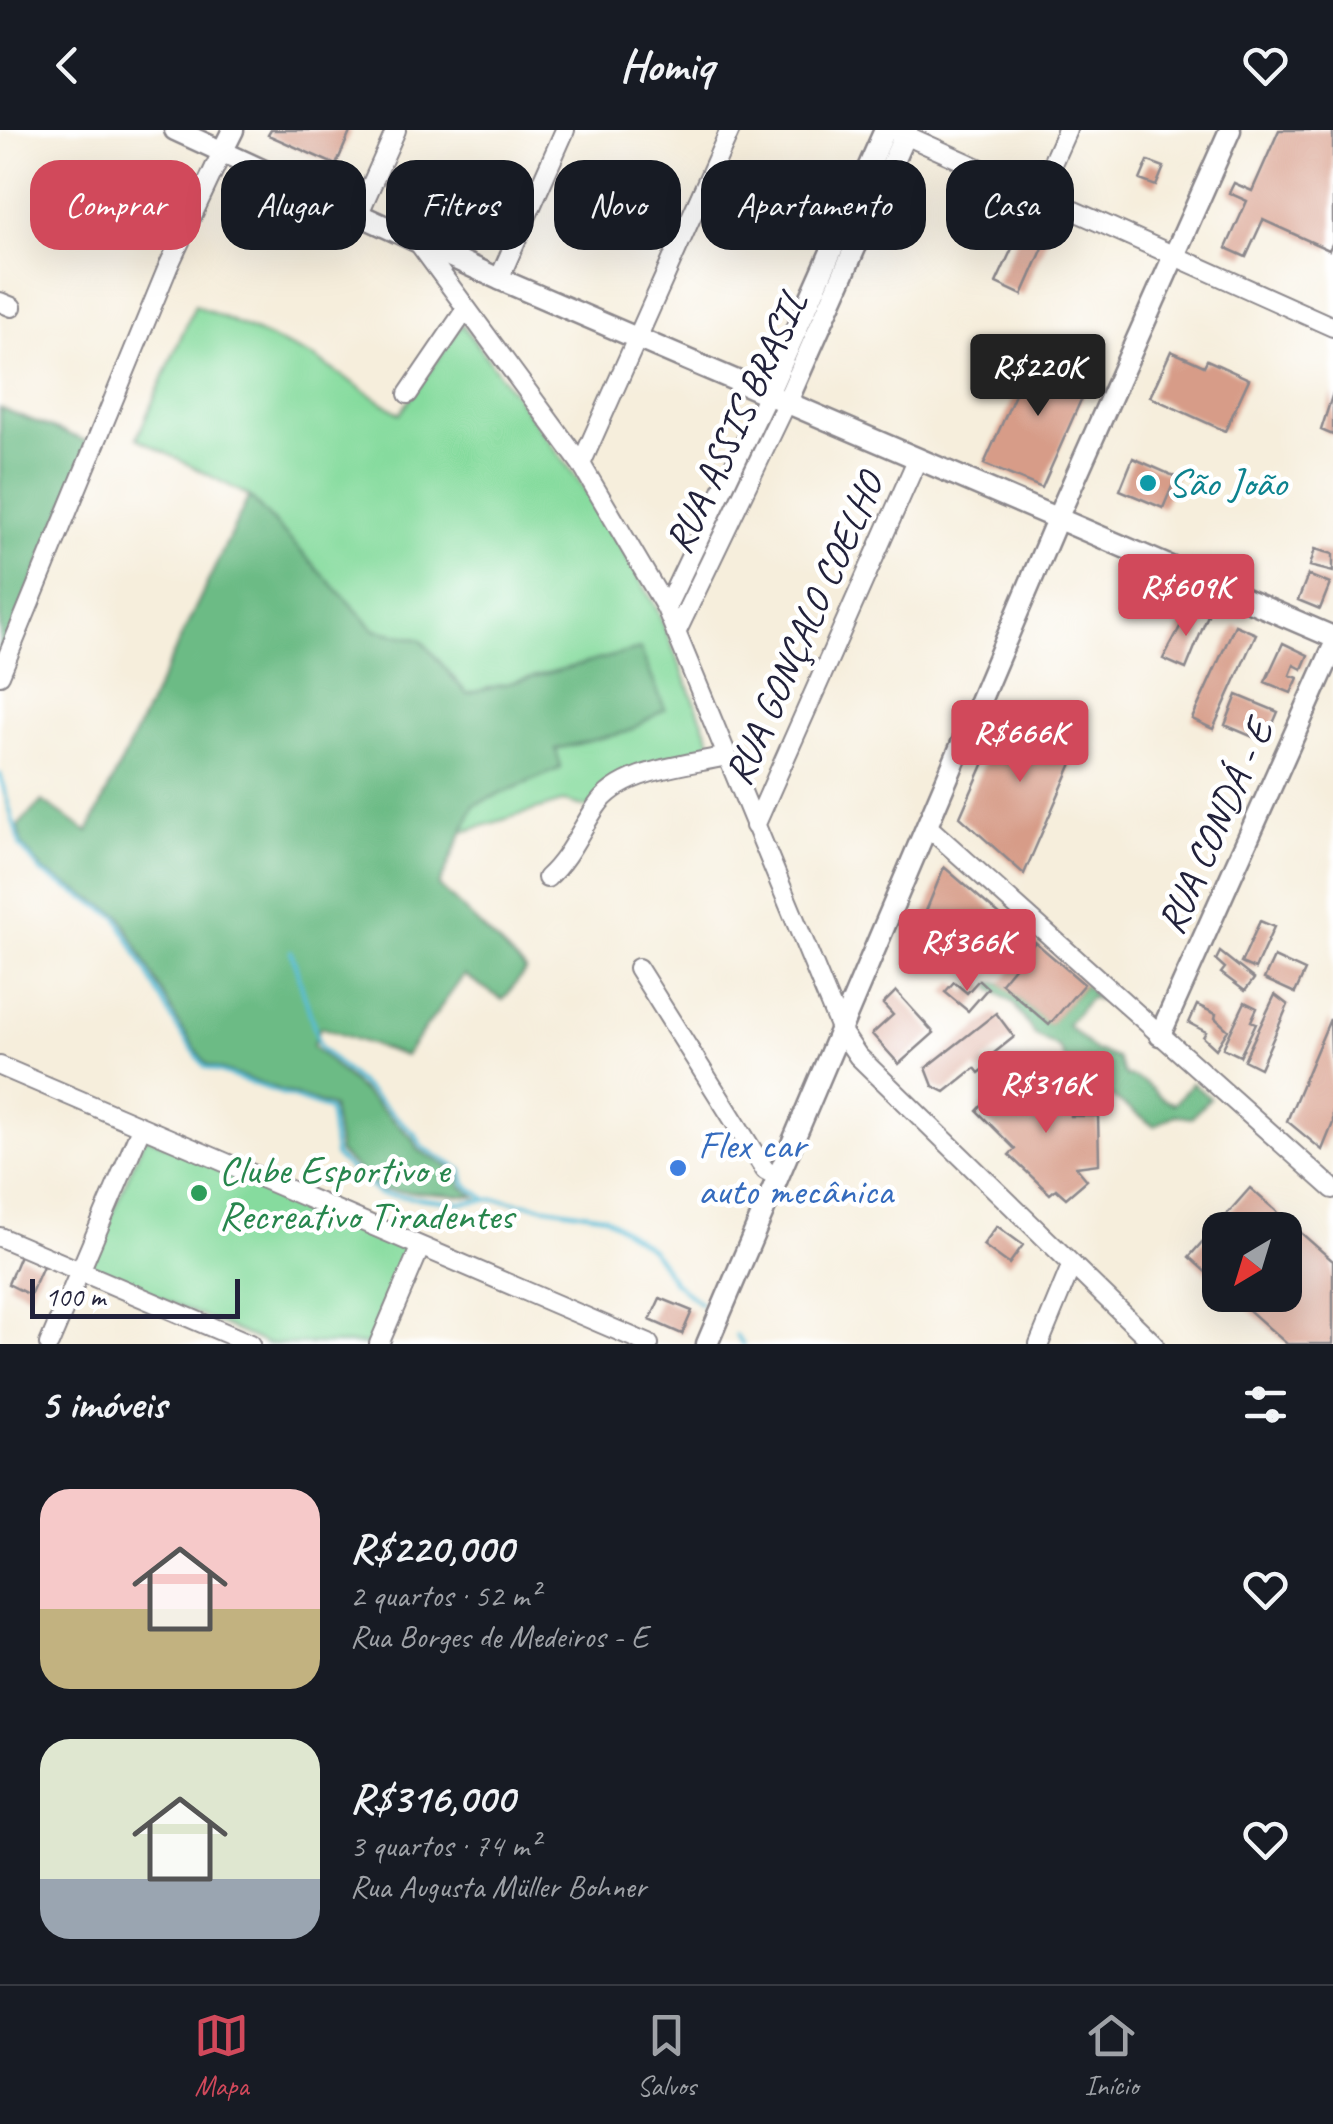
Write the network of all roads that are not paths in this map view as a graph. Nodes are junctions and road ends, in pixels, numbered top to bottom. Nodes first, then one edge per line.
1 (174, 130) edge
2 (233, 130) edge
3 (396, 130) edge
4 (565, 130) edge
5 (730, 130) edge
6 (1067, 130) edge
7 (1230, 130) edge
8 (898, 131) edge
9 (222, 152) junction
10 (240, 160) edge
11 (961, 160) edge
12 (1054, 160) edge
13 (366, 200) edge
14 (1074, 211) edge
15 (423, 250) edge
16 (437, 250) edge
17 (1174, 256) junction
18 (499, 279) junction
19 (466, 309) junction
20 (1333, 327) edge
21 (637, 338) junction
22 (408, 394) dead end
23 (776, 400) junction
24 (917, 460) junction
25 (580, 464) junction
26 (1057, 519) junction
27 (666, 608) junction
28 (676, 633) junction
29 (1333, 637) edge
30 (1333, 648) edge
31 (0, 675) edge
32 (726, 756) junction
33 (755, 826) junction
34 (927, 826) junction
35 (547, 878) dead end
36 (638, 968) dead end
37 (841, 1032) junction
38 (1160, 1035) junction
39 (0, 1066) edge
40 (142, 1128) junction
41 (778, 1177) junction
42 (1333, 1190) edge
43 (0, 1237) edge
44 (420, 1248) junction
45 (1072, 1264) junction
46 (80, 1271) junction
47 (49, 1344) edge
48 (251, 1344) edge
49 (379, 1344) edge
50 (649, 1344) edge
51 (707, 1344) edge
52 (1038, 1344) edge
53 (1154, 1344) edge

1 - 9 street
2 - 9 street
3 - 13 street
4 - 18 street
5 - 21 street
6 - 12 street
7 - 17 street
8 - 11 street
8 - 23 street, RUA ASSIS BRASIL
9 - 10 street
9 - 31 street
14 - 17 street
15 - 19 street
16 - 18 street
17 - 20 street
17 - 26 street
18 - 21 street
19 - 22 street
19 - 25 street
21 - 23 street
21 - 25 street
23 - 24 street
23 - 27 street, RUA ASSIS BRASIL
23 - 28 street, RUA ASSIS BRASIL
24 - 26 street
24 - 33 street, RUA GONÇALO COELHO
25 - 27 street
26 - 29 street
26 - 34 street
27 - 28 street
28 - 32 street
30 - 38 street, RUA CONDÁ - E
32 - 33 street
32 - 35 street
33 - 37 street
34 - 37 street
34 - 38 street
36 - 41 street
37 - 41 street
37 - 45 street
38 - 42 street
39 - 40 street
40 - 44 street
40 - 46 street
41 - 51 street
43 - 46 street
44 - 49 street
44 - 50 street
45 - 52 street
45 - 53 street
46 - 47 street
46 - 48 street

